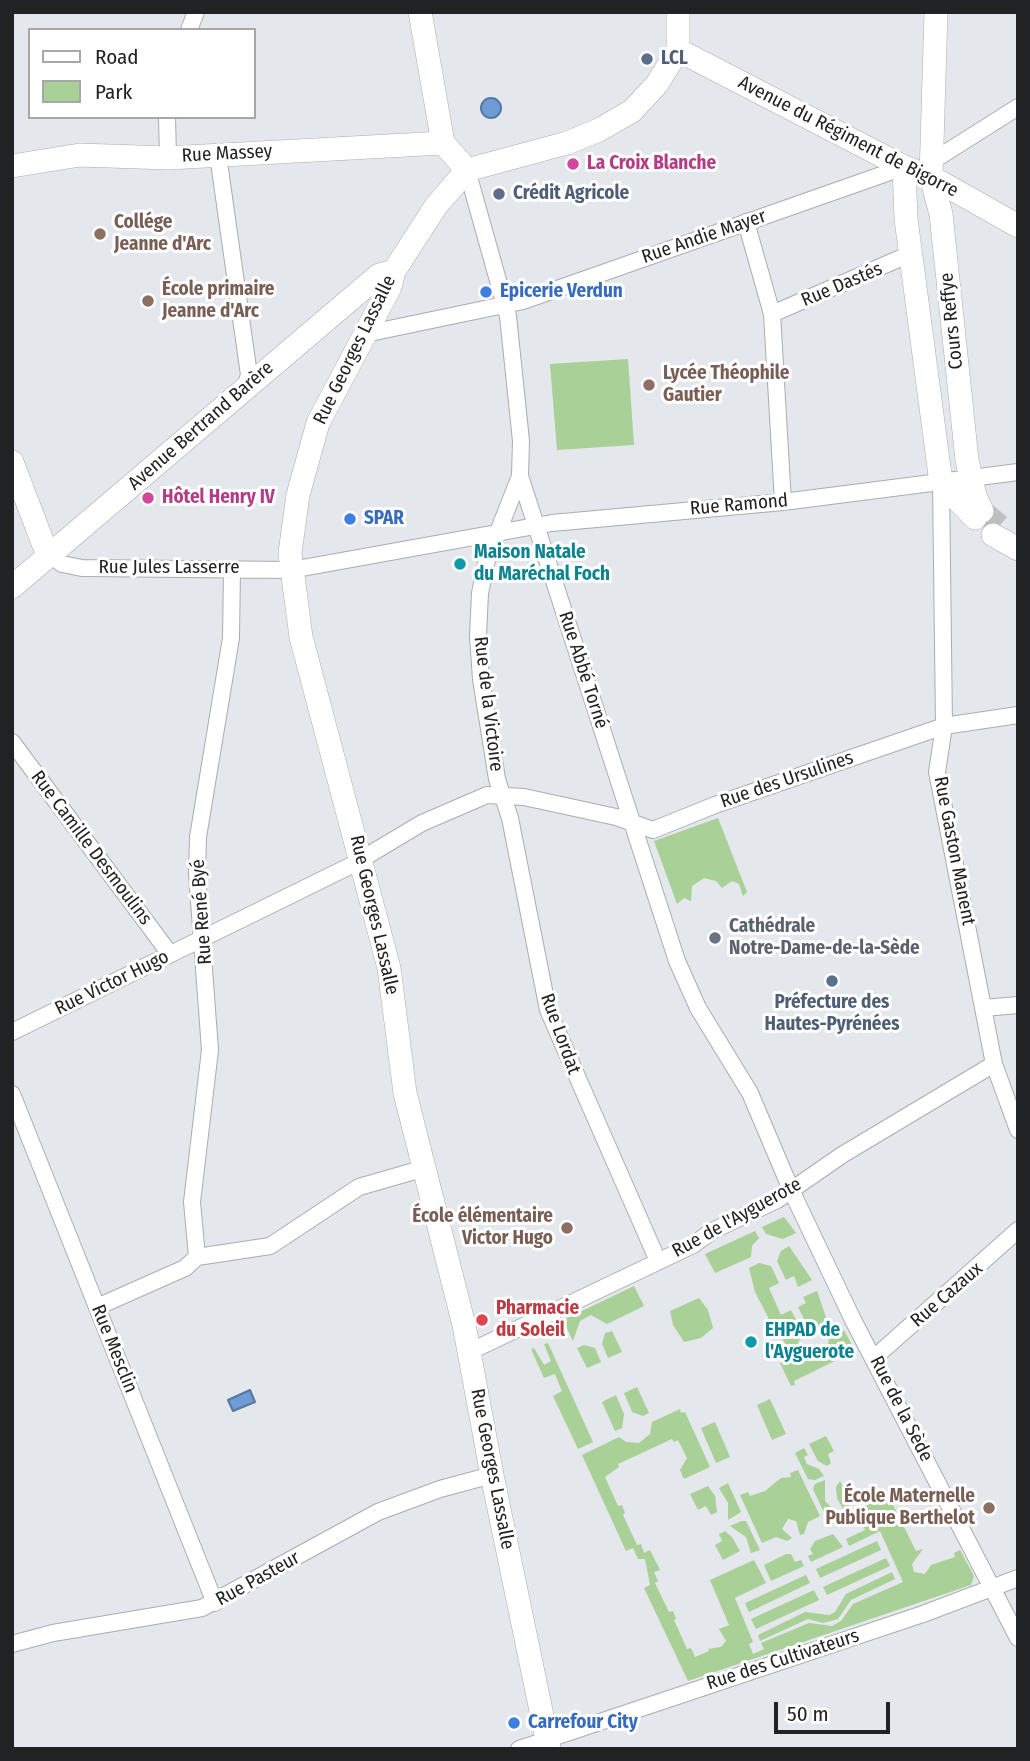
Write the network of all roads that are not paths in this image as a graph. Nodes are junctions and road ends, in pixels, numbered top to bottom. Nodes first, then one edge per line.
1 (420, 12) edge
2 (678, 12) edge
3 (936, 12) edge
4 (678, 50) junction
5 (1018, 107) edge
6 (167, 119) edge
7 (443, 143) junction
8 (218, 155) junction
9 (169, 158) junction
10 (12, 166) edge
11 (904, 167) junction
12 (931, 169) junction
13 (467, 170) junction
14 (746, 222) junction
15 (1018, 226) edge
16 (910, 254) junction
17 (394, 271) junction
18 (504, 305) junction
19 (772, 314) junction
20 (365, 334) junction
21 (245, 387) junction
22 (12, 462) edge
23 (1018, 472) edge
24 (520, 475) junction
25 (971, 480) junction
26 (941, 483) junction
27 (783, 502) junction
28 (537, 526) junction
29 (498, 533) junction
30 (51, 555) junction
31 (232, 569) junction
32 (291, 570) junction
33 (12, 587) edge
34 (1018, 715) edge
35 (944, 726) junction
36 (12, 742) edge
37 (502, 794) junction
38 (631, 824) junction
39 (361, 858) junction
40 (204, 938) junction
41 (170, 954) junction
42 (1018, 1005) edge
43 (984, 1008) junction
44 (12, 1032) edge
45 (994, 1064) junction
46 (12, 1094) edge
47 (1018, 1130) edge
48 (425, 1168) junction
49 (792, 1192) junction
50 (1018, 1230) edge
51 (197, 1257) junction
52 (657, 1261) junction
53 (97, 1307) junction
54 (469, 1352) junction
55 (874, 1358) junction
56 (492, 1475) junction
57 (1018, 1578) edge
58 (992, 1589) junction
59 (215, 1603) junction
60 (1018, 1638) edge
61 (12, 1644) edge
62 (548, 1744) edge
63 (519, 1749) edge

1 - 7 main road
2 - 4 main road
3 - 12 main road, Cours Reffye
4 - 11 main road, Avenue du Régiment de Bigorre
4 - 13 main road
5 - 12 street
6 - 9 street
7 - 8 main road, Rue Massey
7 - 13 main road
8 - 9 main road, Rue Massey
8 - 21 street
9 - 10 main road, Rue Massey
11 - 12 main road, Avenue du Régiment de Bigorre
11 - 14 street, Rue Andie Mayer
11 - 16 main road, Cours Reffye
12 - 15 main road, Avenue du Régiment de Bigorre
12 - 25 main road, Cours Reffye
13 - 17 main road, Rue Georges Lassalle
13 - 18 street, Rue Abbé Torné
14 - 18 street, Rue Andie Mayer
14 - 19 street
16 - 19 street, Rue Dastés
16 - 26 main road, Cours Reffye
17 - 20 main road, Rue Georges Lassalle
17 - 21 main road, Avenue Bertrand Barère
18 - 20 street, Rue Andie Mayer
18 - 24 street, Rue Abbé Torné
19 - 27 street
20 - 32 main road, Rue Georges Lassalle
21 - 30 main road, Avenue Bertrand Barère
22 - 30 main road
23 - 25 street, Rue Ramond
24 - 28 street, Rue Abbé Torné
24 - 29 street, Rue Abbé Torné
25 - 26 street, Rue Ramond
25 - 26 main road, Cours Reffye
26 - 27 street, Rue Ramond
26 - 35 street, Rue Gaston Manent
27 - 28 street, Rue Ramond
28 - 29 street, Rue Ramond
28 - 38 street, Rue Abbé Torné
29 - 32 street
29 - 37 street, Rue de la Victoire
30 - 31 street, Rue Jules Lasserre
30 - 33 main road, Avenue Bertrand Barère
31 - 32 street, Rue Jules Lasserre
31 - 40 street, Rue René Byé
32 - 39 main road, Rue Georges Lassalle
34 - 35 street, Rue des Ursulines
35 - 38 street, Rue des Ursulines
35 - 43 street, Rue Gaston Manent
36 - 41 street, Rue Camille Desmoulins
37 - 38 street, Rue des Ursulines
37 - 39 street, Rue Victor Hugo
37 - 52 street, Rue Lordat
38 - 49 street, Rue Abbé Torné
39 - 40 street, Rue Victor Hugo
39 - 48 main road, Rue Georges Lassalle
40 - 41 street, Rue Victor Hugo
40 - 51 street, Rue René Byé
41 - 44 street, Rue Victor Hugo
42 - 43 street
43 - 45 street, Rue Gaston Manent
45 - 47 street, Rue Gaston Manent
45 - 49 street, Rue de l'Ayguerote
46 - 53 street, Rue Mesclin
48 - 51 street
48 - 54 main road, Rue Georges Lassalle
49 - 52 street, Rue de l'Ayguerote
49 - 55 street, Rue de la Sède
50 - 55 street, Rue Cazaux
51 - 53 street
52 - 54 street, Rue de l'Ayguerote
53 - 59 street, Rue Mesclin
54 - 56 main road, Rue Georges Lassalle
55 - 58 street, Rue de la Sède
56 - 59 street, Rue Pasteur
56 - 62 main road, Rue Georges Lassalle
57 - 58 street, Rue des Cultivateurs
58 - 60 street, Rue de la Sède
58 - 62 street, Rue des Cultivateurs
59 - 61 street, Rue Pasteur
62 - 63 street, Rue des Cultivateurs

